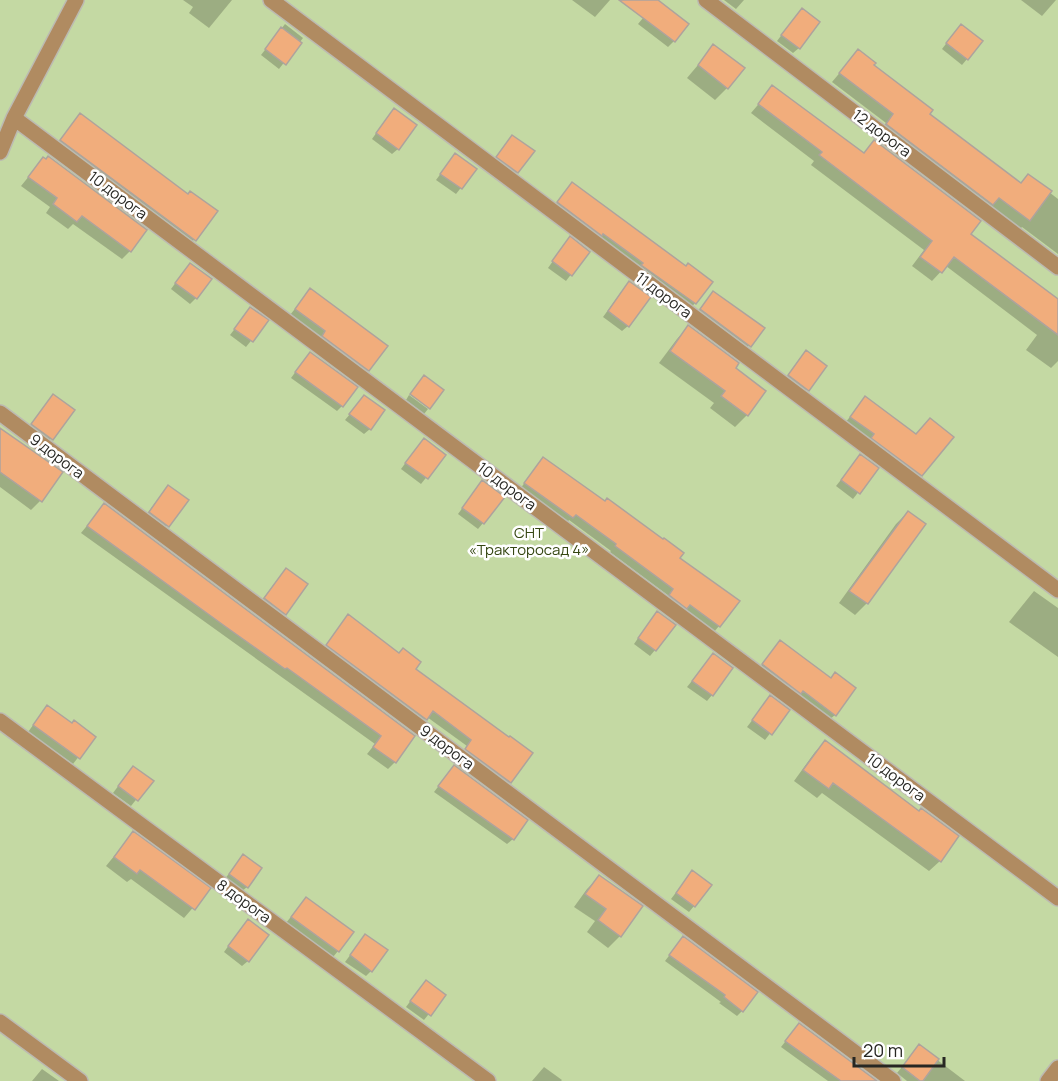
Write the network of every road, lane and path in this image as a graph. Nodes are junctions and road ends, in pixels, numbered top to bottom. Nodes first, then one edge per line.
1 (76, 0) edge
2 (271, 0) edge
3 (706, 0) edge
4 (14, 118) junction
5 (0, 152) edge
6 (1058, 267) edge
7 (0, 413) edge
8 (1058, 590) edge
9 (0, 721) edge
10 (1058, 898) edge
11 (0, 1022) edge
12 (1058, 1068) edge
13 (80, 1081) edge
14 (488, 1081) edge
15 (893, 1081) edge
16 (1048, 1081) edge

1 - 4 street
2 - 8 street, 11 дорога
3 - 6 street, 12 дорога
4 - 5 street
4 - 10 street, 10 дорога
7 - 15 street, 9 дорога
9 - 14 street, 8 дорога
11 - 13 street
12 - 16 street

